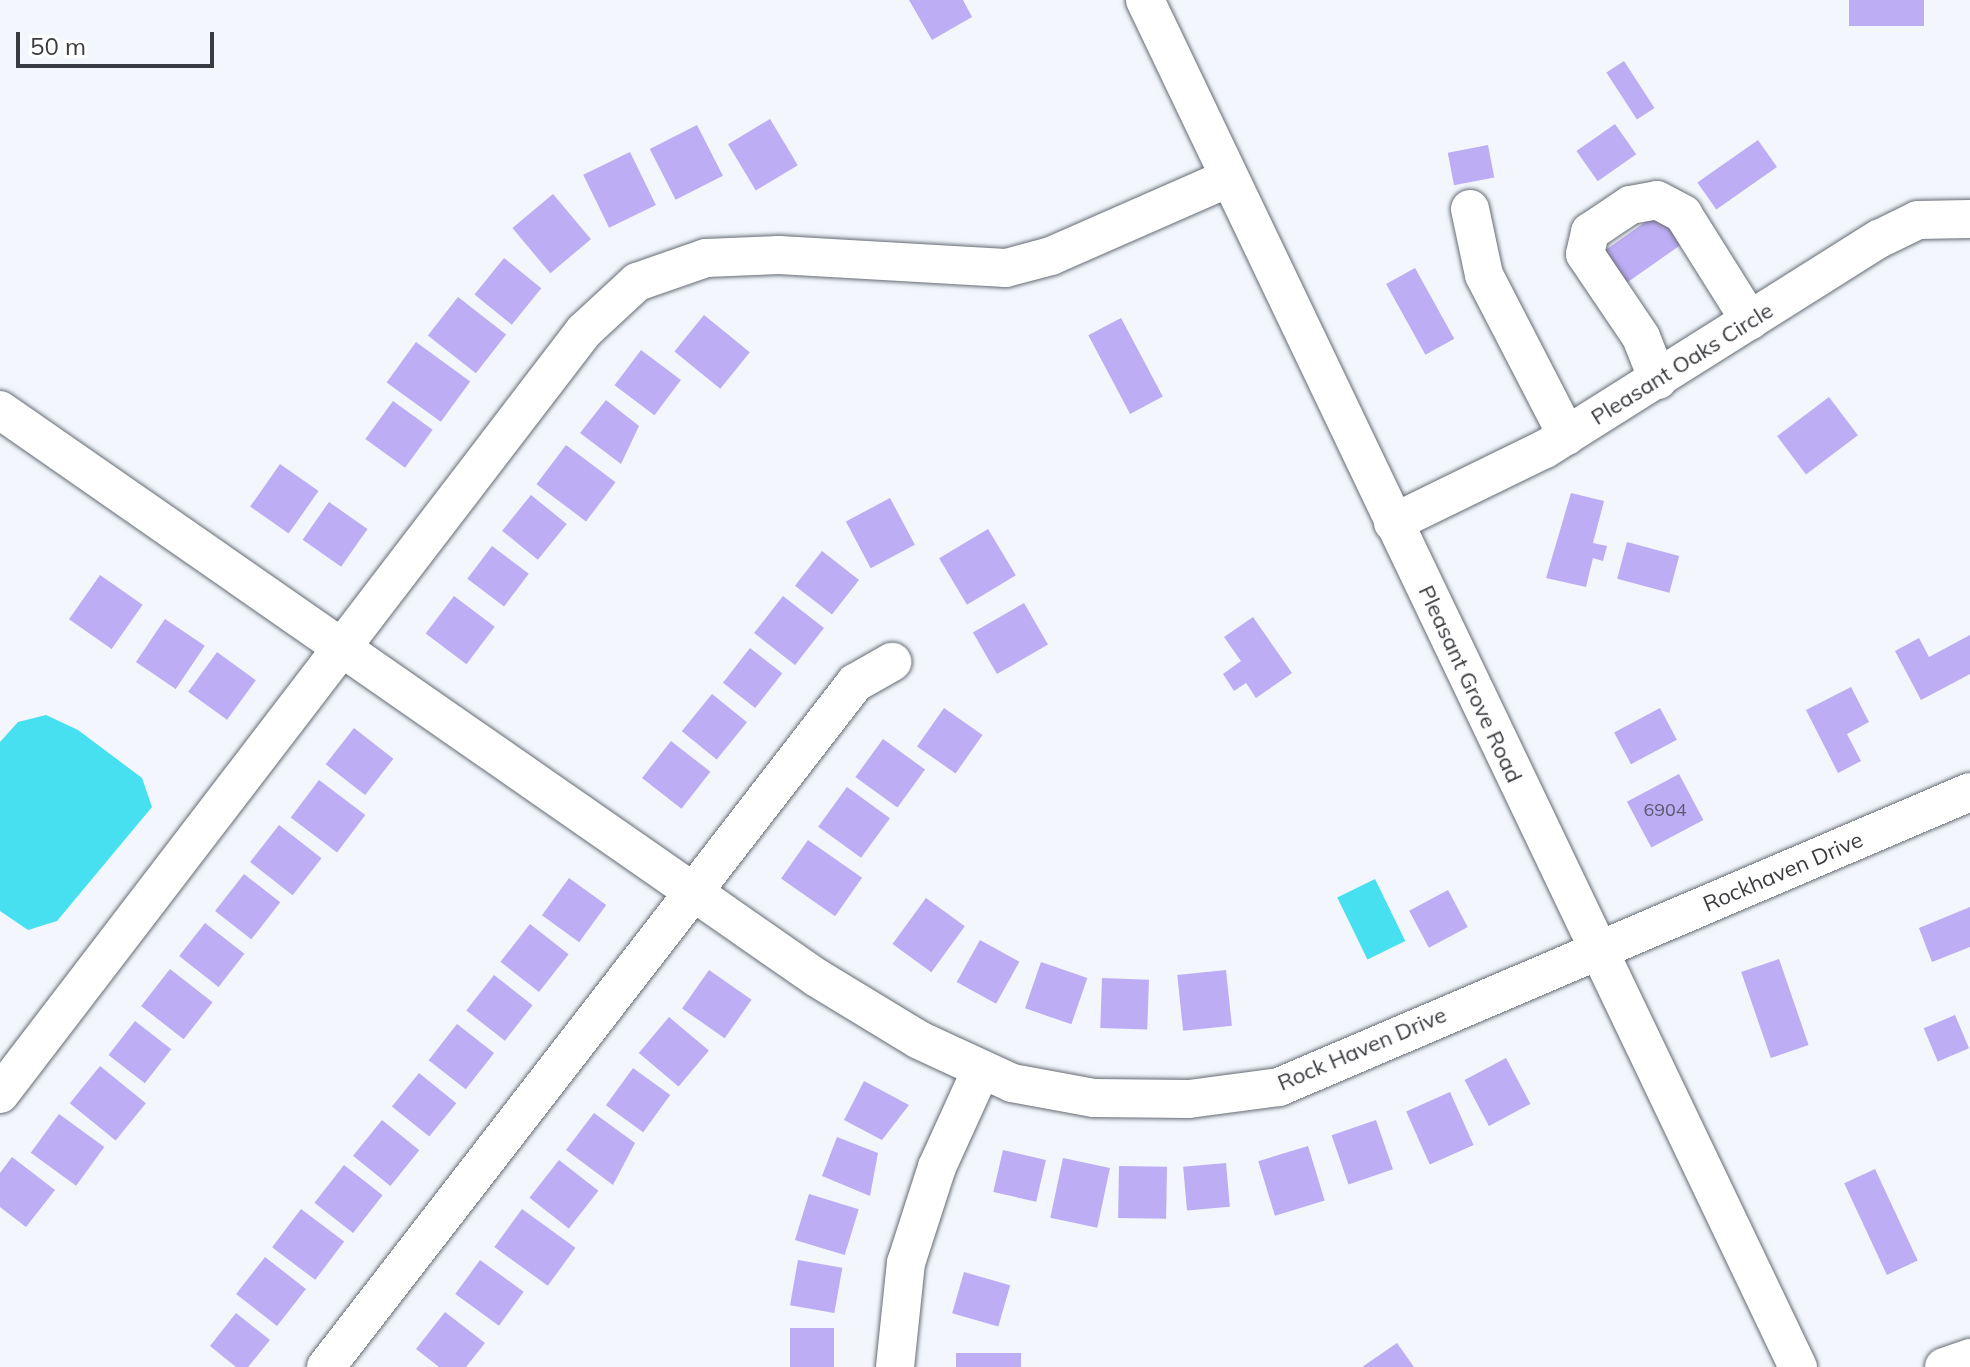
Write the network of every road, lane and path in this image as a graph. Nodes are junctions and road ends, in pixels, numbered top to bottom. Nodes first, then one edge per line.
1 (1148, 2) edge
2 (1229, 178) junction
3 (1470, 209) dead end
4 (1970, 219) edge
5 (1750, 321) junction
6 (1658, 380) junction
7 (0, 410) edge
8 (1567, 436) junction
9 (1393, 523) junction
10 (342, 647) junction
11 (892, 662) dead end
12 (1970, 792) edge
13 (694, 890) junction
14 (1596, 949) junction
15 (980, 1072) junction
16 (0, 1094) edge
17 (1970, 1358) edge
18 (342, 1361) edge
19 (895, 1367) edge
20 (1798, 1367) edge
21 (1944, 1367) edge

1 - 2 street, Pleasant Grove Road
2 - 9 street, Pleasant Grove Road
2 - 10 street
3 - 8 street
4 - 5 street, Pleasant Oaks Circle
5 - 6 street, Pleasant Oaks Circle
5 - 6 street
6 - 8 street, Pleasant Oaks Circle
7 - 10 street, Rock Haven Drive
8 - 9 street, Pleasant Oaks Circle
9 - 14 street, Pleasant Grove Road
10 - 13 street, Rock Haven Drive
10 - 16 street
11 - 13 street
12 - 14 street, Rockhaven Drive
13 - 15 street, Rock Haven Drive
13 - 18 street
14 - 15 street, Rock Haven Drive
14 - 20 street, Pleasant Grove Road
15 - 19 street
17 - 21 street

